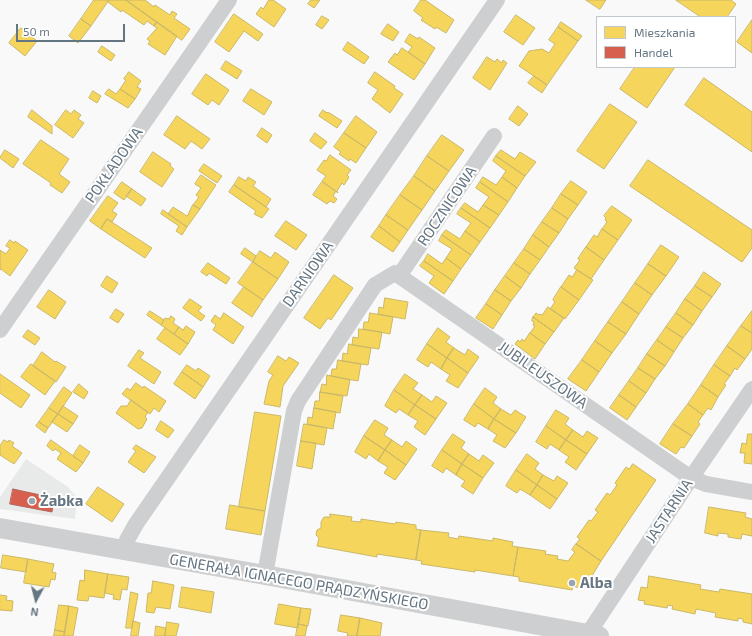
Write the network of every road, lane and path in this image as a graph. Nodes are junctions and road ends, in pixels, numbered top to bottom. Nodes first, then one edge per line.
1 (229, 0) edge
2 (497, 0) edge
3 (494, 136) dead end
4 (397, 275) junction
5 (0, 330) edge
6 (752, 389) edge
7 (691, 478) junction
8 (752, 492) edge
9 (0, 528) edge
10 (126, 550) junction
11 (265, 575) junction
12 (593, 635) edge

1 - 5 street, POKŁADOWA
2 - 10 street, DARNIOWA
3 - 4 street, ROCZNICOWA
4 - 7 street, JUBILEUSZOWA
4 - 11 street
6 - 7 street, JASTARNIA
7 - 8 street, JUBILEUSZOWA
7 - 12 street, JASTARNIA
9 - 10 street, GENERAŁA IGNACEGO PRĄDZYŃSKIEGO
10 - 11 street, GENERAŁA IGNACEGO PRĄDZYŃSKIEGO
11 - 12 street, GENERAŁA IGNACEGO PRĄDZYŃSKIEGO

